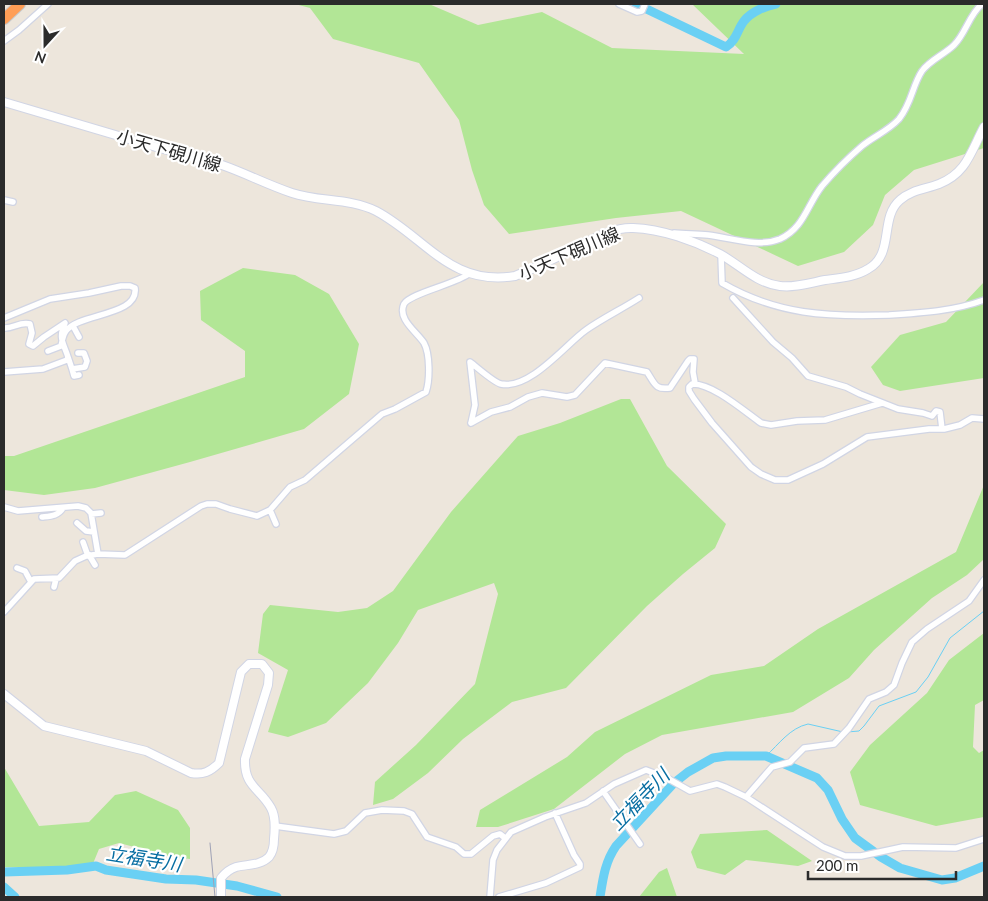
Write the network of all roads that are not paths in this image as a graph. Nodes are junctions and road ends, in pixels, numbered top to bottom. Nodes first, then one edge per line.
1 (20, 4) edge
2 (48, 4) edge
3 (619, 4) edge
4 (645, 4) edge
5 (982, 4) edge
6 (4, 19) edge
7 (4, 41) edge
8 (4, 102) edge
9 (984, 127) edge
10 (4, 200) edge
11 (13, 202) dead end
12 (651, 230) junction
13 (721, 255) junction
14 (470, 273) junction
15 (639, 298) dead end
16 (757, 300) junction
17 (984, 300) edge
18 (4, 318) edge
19 (73, 326) junction
20 (4, 328) edge
21 (79, 337) dead end
22 (62, 342) junction
23 (48, 351) dead end
24 (78, 353) dead end
25 (68, 357) junction
26 (72, 369) junction
27 (4, 372) edge
28 (79, 375) dead end
29 (695, 383) junction
30 (882, 403) junction
31 (984, 419) edge
32 (942, 429) junction
33 (4, 508) edge
34 (63, 508) junction
35 (270, 510) junction
36 (102, 513) dead end
37 (91, 514) junction
38 (42, 517) dead end
39 (77, 524) dead end
40 (276, 524) dead end
41 (94, 532) junction
42 (83, 542) dead end
43 (98, 554) junction
44 (88, 555) junction
45 (95, 566) dead end
46 (17, 568) dead end
47 (56, 579) junction
48 (984, 580) edge
49 (31, 582) junction
50 (54, 587) dead end
51 (4, 612) edge
52 (4, 694) edge
53 (603, 791) junction
54 (746, 797) junction
55 (555, 814) junction
56 (275, 826) junction
57 (505, 838) junction
58 (984, 839) edge
59 (640, 844) dead end
60 (221, 896) edge
61 (490, 897) edge
62 (499, 897) edge

1 - 6 highway
2 - 7 street
3 - 4 street
5 - 12 street
8 - 14 main road, 小天下硯川線
9 - 13 main road, 小天下硯川線
10 - 11 street
12 - 13 main road, 小天下硯川線
12 - 14 main road, 小天下硯川線
13 - 16 street
14 - 35 street
15 - 29 street
16 - 17 street
16 - 30 street
18 - 19 street
19 - 21 street
19 - 22 street
20 - 22 street
22 - 23 street
22 - 25 street
24 - 26 street
25 - 26 street
25 - 27 street
26 - 28 street
29 - 30 street
29 - 32 street
30 - 32 street
31 - 32 street
33 - 34 street
34 - 37 street
34 - 38 street
35 - 40 street
35 - 43 street
36 - 37 street
37 - 41 street
39 - 41 street
41 - 43 street
42 - 44 street
43 - 44 street
44 - 45 street
44 - 47 street
46 - 49 street
47 - 49 street
47 - 50 street
48 - 54 street
49 - 51 street
52 - 56 main road
53 - 54 street
53 - 55 street
53 - 59 street
54 - 58 street
55 - 57 street
55 - 62 street
56 - 57 street
56 - 60 main road
57 - 61 street

